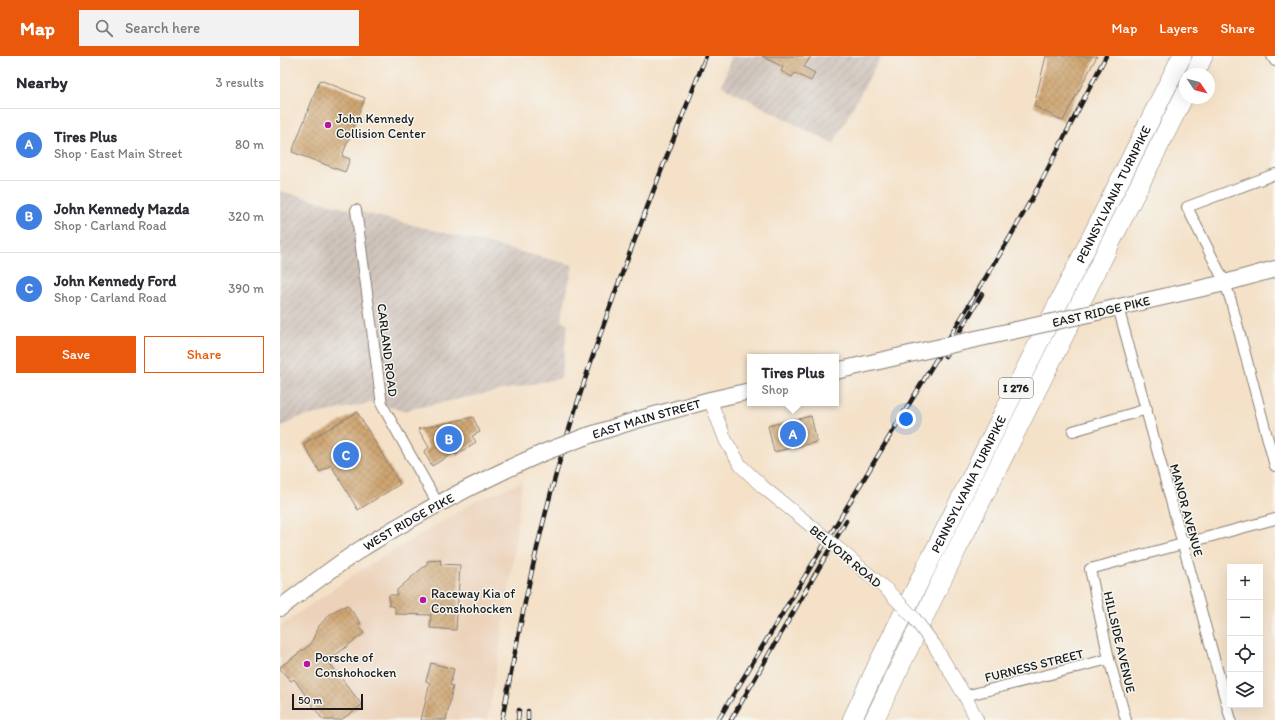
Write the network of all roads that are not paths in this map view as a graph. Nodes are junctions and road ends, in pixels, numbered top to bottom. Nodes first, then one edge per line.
1 (1182, 56) edge
2 (1203, 56) edge
3 (1272, 56) edge
4 (1275, 61) edge
5 (1198, 68) edge
6 (1180, 104) edge
7 (1275, 174) edge
8 (356, 210) dead end
9 (1275, 269) edge
10 (1225, 283) junction
11 (1118, 307) junction
12 (839, 370) edge
13 (747, 392) edge
14 (710, 400) junction
15 (1147, 408) junction
16 (1072, 431) dead end
17 (546, 452) joint
18 (1275, 466) edge
19 (438, 504) junction
20 (1275, 519) edge
21 (1183, 544) junction
22 (280, 608) edge
23 (1109, 659) junction
24 (965, 696) junction
25 (852, 720) edge
26 (874, 720) edge
27 (977, 720) edge
28 (1126, 720) edge
29 (1231, 720) edge

1 - 25 highway, PENNSYLVANIA TURNPIKE / I 276
2 - 5 highway
3 - 4 street
6 - 26 highway, PENNSYLVANIA TURNPIKE / I 276
7 - 10 street
8 - 19 street, CARLAND ROAD
9 - 10 main road, EAST RIDGE PIKE
10 - 11 main road, EAST RIDGE PIKE
10 - 18 street
11 - 12 main road, EAST RIDGE PIKE, bridge
11 - 15 street, MANOR AVENUE
13 - 14 main road, EAST MAIN STREET
14 - 17 main road, EAST MAIN STREET, bridge
14 - 24 street, BELVOIR ROAD, bridge
15 - 16 street
15 - 21 street, MANOR AVENUE
17 - 19 main road, WEST RIDGE PIKE
19 - 22 main road, WEST RIDGE PIKE
20 - 21 street
21 - 23 street, HILLSIDE AVENUE
21 - 29 street, MANOR AVENUE
23 - 24 street, FURNESS STREET
23 - 28 street, HILLSIDE AVENUE
24 - 27 street, BELVOIR ROAD

